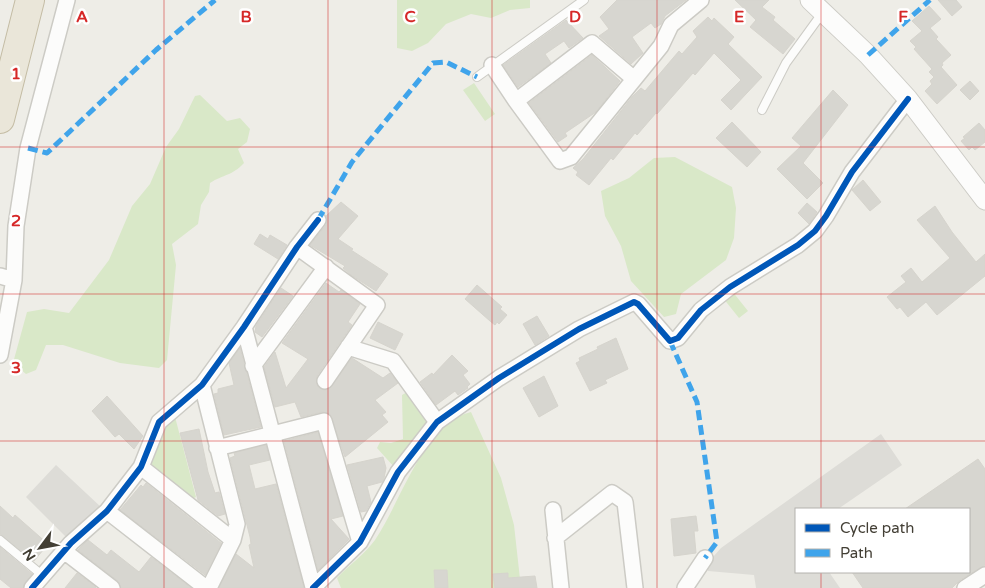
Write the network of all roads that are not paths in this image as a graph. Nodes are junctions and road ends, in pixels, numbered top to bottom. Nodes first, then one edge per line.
1 (30, 0) edge
2 (67, 0) edge
3 (584, 0) edge
4 (701, 0) edge
5 (817, 6) edge
6 (492, 65) junction
7 (477, 77) dead end
8 (633, 78) junction
9 (908, 99) junction
10 (516, 101) junction
11 (762, 110) dead end
12 (0, 118) edge
13 (985, 200) edge
14 (318, 220) dead end
15 (297, 247) junction
16 (326, 267) junction
17 (7, 278) edge
18 (244, 328) junction
19 (348, 347) junction
20 (0, 355) edge
21 (253, 366) junction
22 (325, 381) dead end
23 (202, 385) junction
24 (437, 422) junction
25 (273, 433) junction
26 (218, 448) junction
27 (141, 467) junction
28 (553, 510) dead end
29 (107, 511) junction
30 (555, 538) junction
31 (0, 540) edge
32 (233, 540) junction
33 (360, 542) junction
34 (64, 551) junction
35 (705, 558) dead end
36 (42, 575) junction
37 (985, 575) edge
38 (32, 588) edge
39 (112, 588) edge
40 (207, 588) edge
41 (313, 588) edge
42 (561, 588) edge
43 (635, 588) edge
44 (685, 588) edge
45 (965, 588) edge

1 - 12 highway
2 - 17 street
3 - 6 lane
4 - 8 street
5 - 9 street
5 - 11 lane
6 - 7 lane
6 - 10 street
8 - 10 street
8 - 10 street
9 - 13 street
9 - 24 street
14 - 15 street
15 - 16 street
15 - 18 street
16 - 19 street
16 - 21 street
17 - 20 street
18 - 21 street
18 - 23 street
19 - 22 street
19 - 24 street
21 - 25 street
23 - 26 street
23 - 27 street
24 - 33 street
25 - 26 street
25 - 33 street
25 - 41 street
26 - 32 street
27 - 29 street
27 - 32 street
28 - 30 street
29 - 34 street
29 - 40 street
30 - 42 street
30 - 43 street
31 - 36 lane
32 - 40 street
33 - 41 street
34 - 36 street
34 - 39 street
35 - 44 street
36 - 38 street
37 - 45 street

